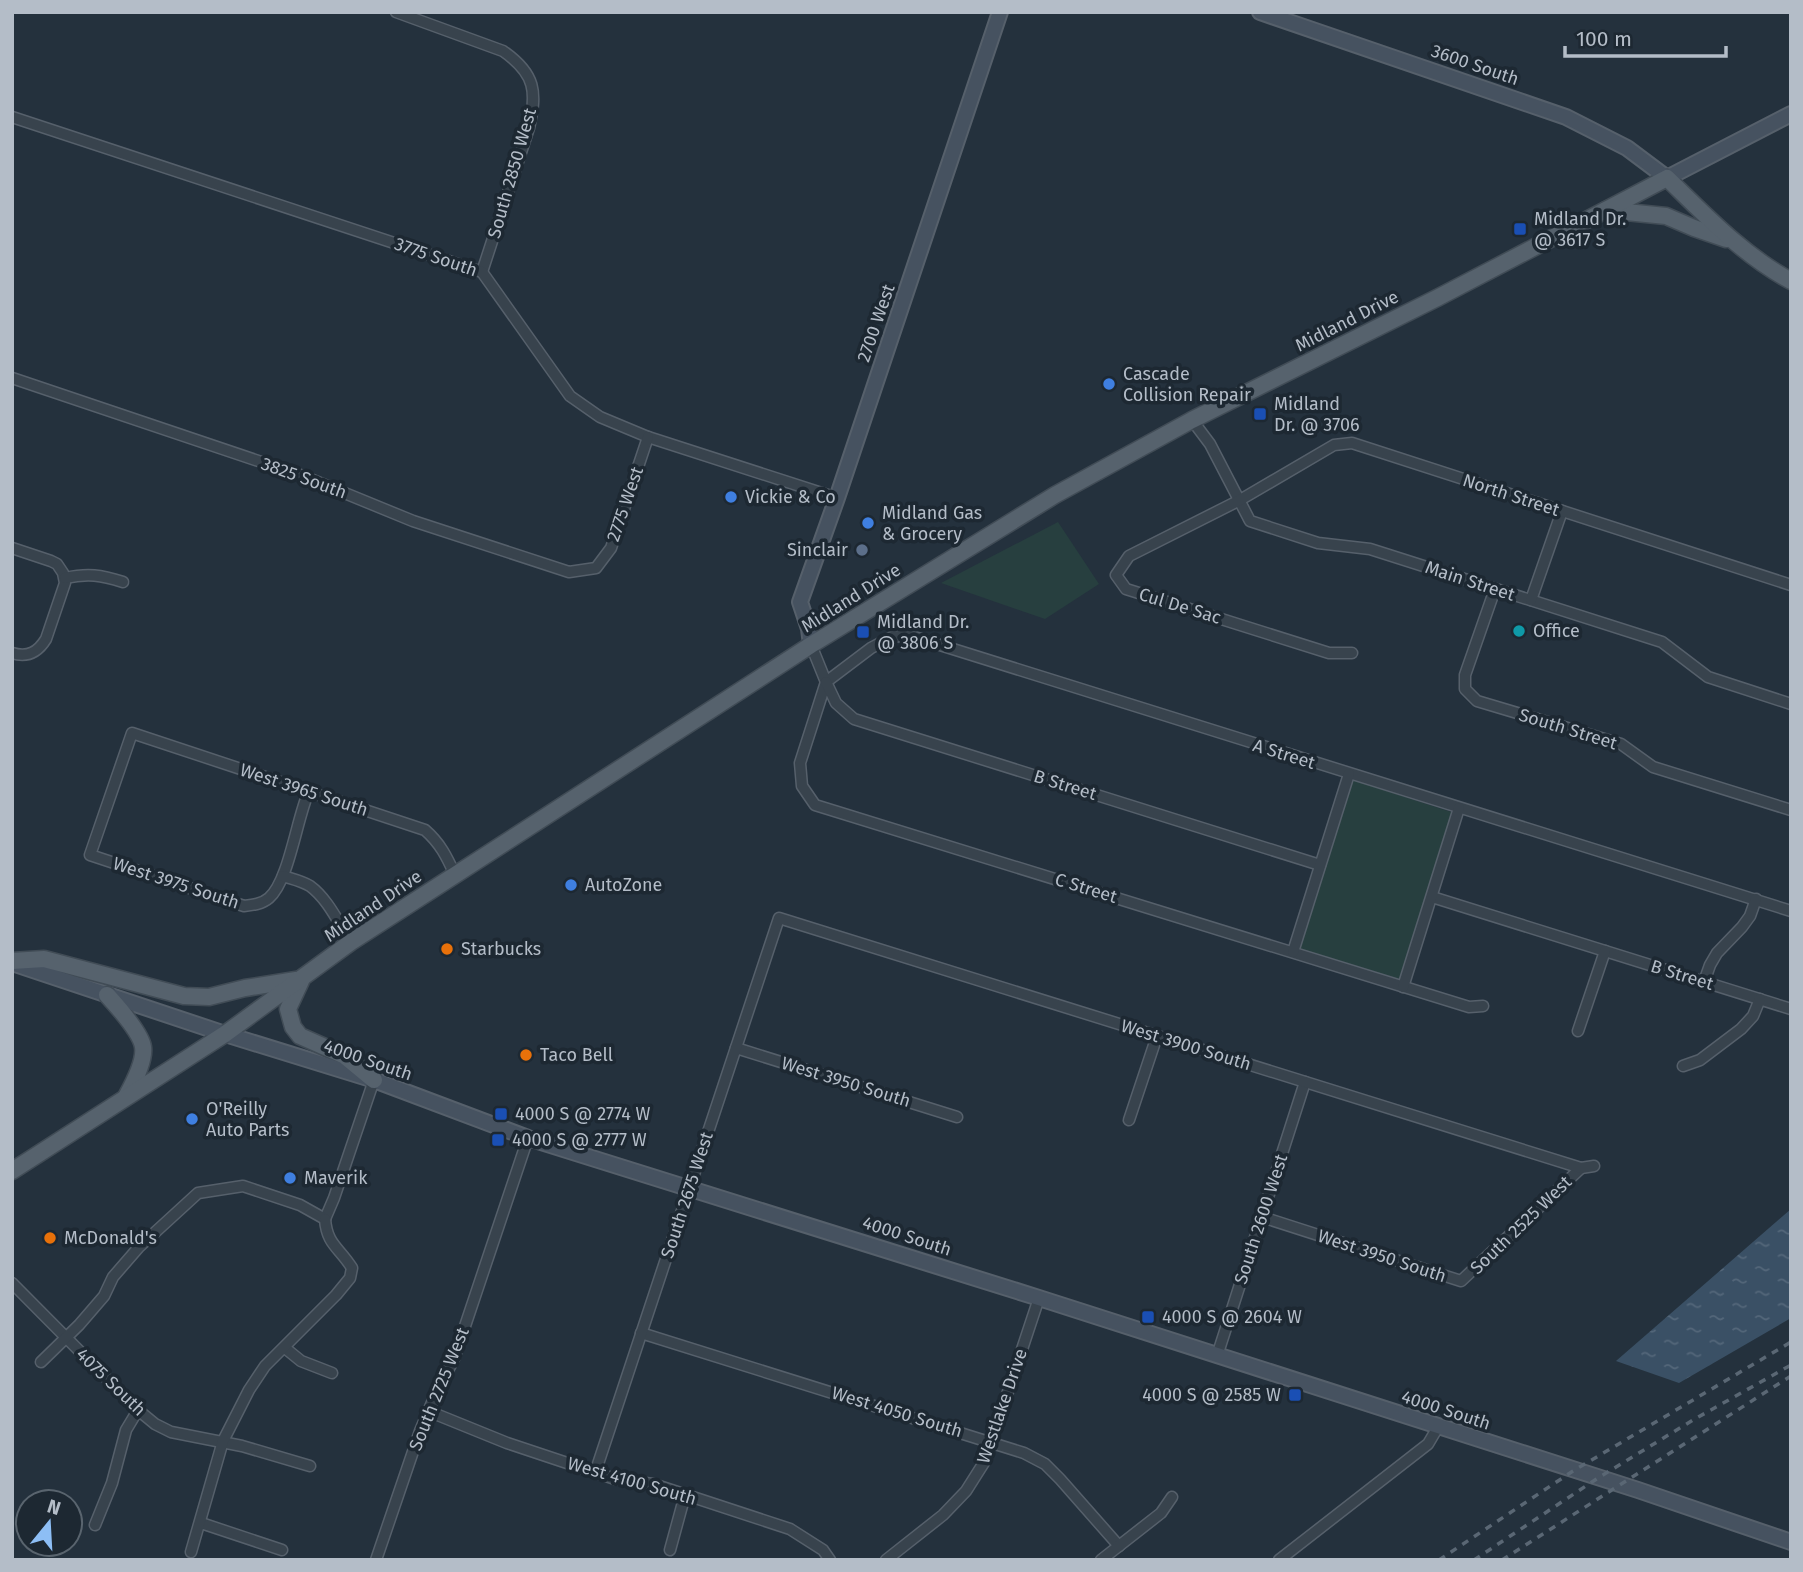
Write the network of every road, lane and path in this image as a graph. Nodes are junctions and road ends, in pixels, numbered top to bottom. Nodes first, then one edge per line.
1 (396, 12) edge
2 (1000, 12) edge
3 (1260, 12) edge
4 (1791, 114) edge
5 (12, 117) edge
6 (1667, 178) junction
7 (1604, 210) junction
8 (1731, 240) junction
9 (482, 272) junction
10 (1791, 281) edge
11 (12, 378) edge
12 (1192, 420) junction
13 (648, 437) junction
14 (837, 498) junction
15 (1240, 500) junction
16 (1562, 511) junction
17 (12, 548) edge
18 (596, 568) joint
19 (63, 573) junction
20 (123, 582) dead end
21 (1791, 585) edge
22 (1494, 589) junction
23 (1531, 600) junction
24 (811, 645) junction
25 (12, 653) edge
26 (1352, 653) dead end
27 (826, 682) junction
28 (1791, 704) edge
29 (1349, 774) junction
30 (309, 791) junction
31 (1459, 808) junction
32 (1791, 810) edge
33 (90, 855) joint
34 (1320, 865) junction
35 (455, 875) junction
36 (283, 876) junction
37 (1432, 897) junction
38 (1756, 900) junction
39 (1791, 911) edge
40 (779, 918) joint
41 (351, 942) junction
42 (1605, 951) junction
43 (1293, 953) junction
44 (12, 962) edge
45 (302, 979) junction
46 (1704, 982) junction
47 (1403, 986) junction
48 (107, 995) junction
49 (1760, 999) junction
50 (1483, 1006) dead end
51 (1791, 1009) edge
52 (1578, 1031) dead end
53 (225, 1034) junction
54 (1157, 1036) junction
55 (736, 1048) junction
56 (1683, 1066) dead end
57 (374, 1080) junction
58 (1305, 1082) junction
59 (126, 1097) junction
60 (957, 1117) dead end
61 (1129, 1120) dead end
62 (528, 1138) junction
63 (1594, 1166) dead end
64 (1581, 1168) junction
65 (12, 1171) edge
66 (689, 1187) junction
67 (1262, 1217) junction
68 (325, 1219) junction
69 (1461, 1281) joint
70 (12, 1283) edge
71 (1039, 1298) junction
72 (641, 1333) junction
73 (65, 1338) junction
74 (285, 1348) junction
75 (1217, 1356) junction
76 (41, 1362) dead end
77 (332, 1373) dead end
78 (138, 1410) junction
79 (428, 1411) junction
80 (1438, 1427) junction
81 (223, 1441) junction
82 (991, 1442) junction
83 (310, 1466) dead end
84 (595, 1473) junction
85 (685, 1495) junction
86 (1172, 1497) dead end
87 (201, 1523) junction
88 (95, 1525) dead end
89 (1791, 1542) edge
90 (1119, 1546) junction
91 (282, 1550) dead end
92 (670, 1550) dead end
93 (191, 1552) dead end
94 (376, 1560) edge
95 (830, 1560) edge
96 (886, 1560) edge
97 (1101, 1560) edge
98 (1279, 1560) edge

1 - 9 street, South 2850 West
2 - 14 street, 2700 West
3 - 6 street, 3600 South
4 - 6 street, Midland Drive
5 - 9 street, 3775 South
6 - 7 main road, Midland Drive
6 - 8 main road
7 - 8 main road
7 - 12 main road, Midland Drive
8 - 10 main road
9 - 13 street, 3775 South
11 - 18 street, 3825 South
12 - 15 street, Main Street
12 - 24 main road, Midland Drive
13 - 14 street, 3775 South
13 - 18 street, 2775 West
14 - 24 street, 2700 West
15 - 16 street, North Street
15 - 22 street, Main Street
15 - 26 street, Cul De Sac
16 - 21 street, North Street
16 - 23 street
17 - 19 street
19 - 20 street
19 - 25 street
22 - 23 street, Main Street
22 - 32 street, South Street
23 - 28 street, Main Street
24 - 27 street
24 - 35 main road, Midland Drive
27 - 29 street, A Street
27 - 34 street, B Street
27 - 43 street, C Street
29 - 31 street, A Street
29 - 34 street
30 - 33 street, West 3965 South
30 - 35 street, West 3965 South
30 - 36 street
31 - 37 street
31 - 38 street, A Street
33 - 36 street, West 3975 South
34 - 43 street
35 - 41 main road, Midland Drive
36 - 41 street
37 - 42 street, B Street
37 - 47 street
38 - 39 street, A Street
38 - 46 street
40 - 54 street, West 3900 South
40 - 55 street, South 2675 West
41 - 45 main road, Midland Drive
42 - 46 street, B Street
42 - 52 street
43 - 47 street, C Street
44 - 45 main road
44 - 48 street, 4000 South
45 - 53 main road, Midland Drive
45 - 57 main road
46 - 49 street, B Street
47 - 50 street, C Street
48 - 53 street, 4000 South
48 - 59 main road
49 - 51 street, B Street
49 - 56 street
53 - 57 street, 4000 South
53 - 59 main road, Midland Drive
54 - 58 street, West 3900 South
54 - 61 street
55 - 60 street, West 3950 South
55 - 66 street, South 2675 West
57 - 62 street, 4000 South
57 - 68 street
58 - 64 street, West 3900 South
58 - 67 street, South 2600 West
59 - 65 main road, Midland Drive
62 - 66 street, 4000 South
62 - 79 street, South 2725 West
63 - 64 street, West 3900 South
64 - 69 street, South 2525 West
66 - 71 street, 4000 South
66 - 72 street, South 2675 West
67 - 69 street, West 3950 South
67 - 75 street, South 2600 West
68 - 73 street
68 - 74 street
70 - 73 street, 4075 South
71 - 75 street, 4000 South
71 - 82 street, Westlake Drive
72 - 82 street, West 4050 South
72 - 84 street, South 2675 West
73 - 76 street
73 - 78 street, 4075 South
74 - 77 street
74 - 81 street
75 - 80 street, 4000 South
78 - 81 street, 4075 South
78 - 88 street
79 - 84 street, West 4100 South
79 - 94 street, South 2725 West
80 - 89 street, 4000 South
80 - 98 street
81 - 83 street, 4075 South
81 - 87 street
82 - 90 street, West 4050 South
82 - 96 street, Westlake Drive
84 - 85 street, West 4100 South
85 - 92 street
85 - 95 street, West 4100 South
86 - 90 street
87 - 91 street
87 - 93 street
90 - 97 street

